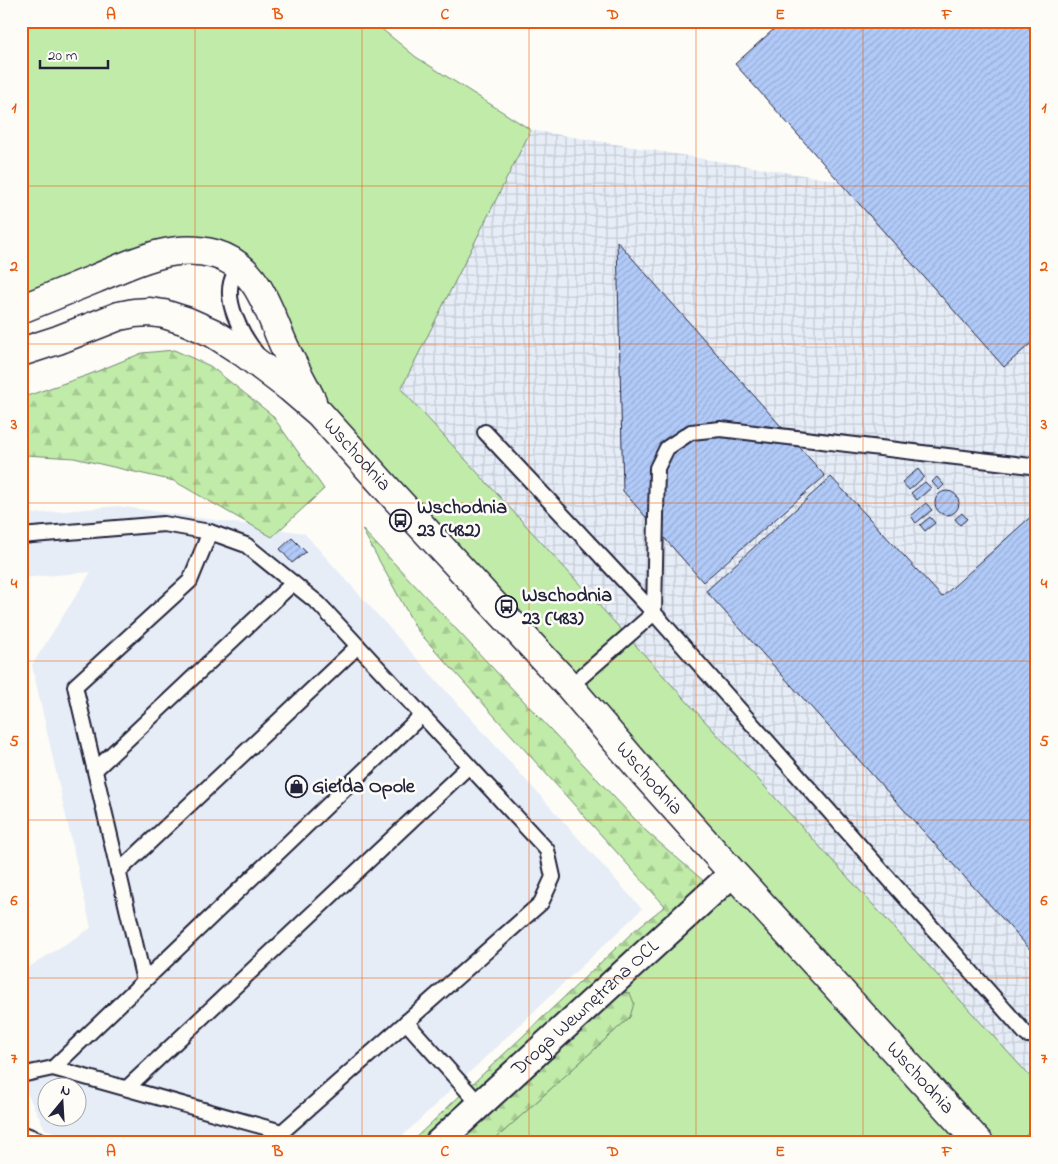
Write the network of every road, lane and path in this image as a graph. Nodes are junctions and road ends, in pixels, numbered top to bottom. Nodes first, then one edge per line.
1 (251, 279) junction
2 (21, 309) edge
3 (21, 352) edge
4 (273, 376) junction
5 (319, 414) junction
6 (485, 432) dead end
7 (1037, 461) edge
8 (210, 532) junction
9 (21, 536) edge
10 (293, 583) junction
11 (654, 613) junction
12 (358, 646) junction
13 (569, 686) junction
14 (422, 715) junction
15 (469, 766) junction
16 (95, 770) junction
17 (118, 872) junction
18 (733, 873) junction
19 (144, 981) junction
20 (406, 1022) junction
21 (1037, 1035) edge
22 (53, 1068) junction
23 (21, 1075) edge
24 (127, 1088) junction
25 (480, 1105) junction
26 (21, 1133) edge
27 (47, 1143) edge
28 (438, 1143) edge
29 (979, 1143) edge

1 - 2 street, Wschodnia
1 - 4 lane
1 - 5 street, Wschodnia
3 - 4 street, Wschodnia
4 - 5 street, Wschodnia
5 - 13 street, Wschodnia
6 - 11 lane
7 - 11 lane
8 - 9 lane
8 - 10 lane
8 - 16 lane
10 - 12 lane
10 - 16 lane
11 - 13 lane
11 - 21 lane
12 - 14 lane
12 - 17 lane
13 - 18 street, Wschodnia
14 - 15 lane
14 - 19 lane
15 - 20 lane
15 - 24 lane
16 - 17 lane
17 - 19 lane
18 - 25 street, Droga Wewnętrzna OCL
18 - 29 street, Wschodnia
19 - 22 lane
20 - 24 lane
20 - 25 lane
22 - 23 lane
22 - 24 lane
25 - 28 street, Droga Wewnętrzna OCL
26 - 27 lane

